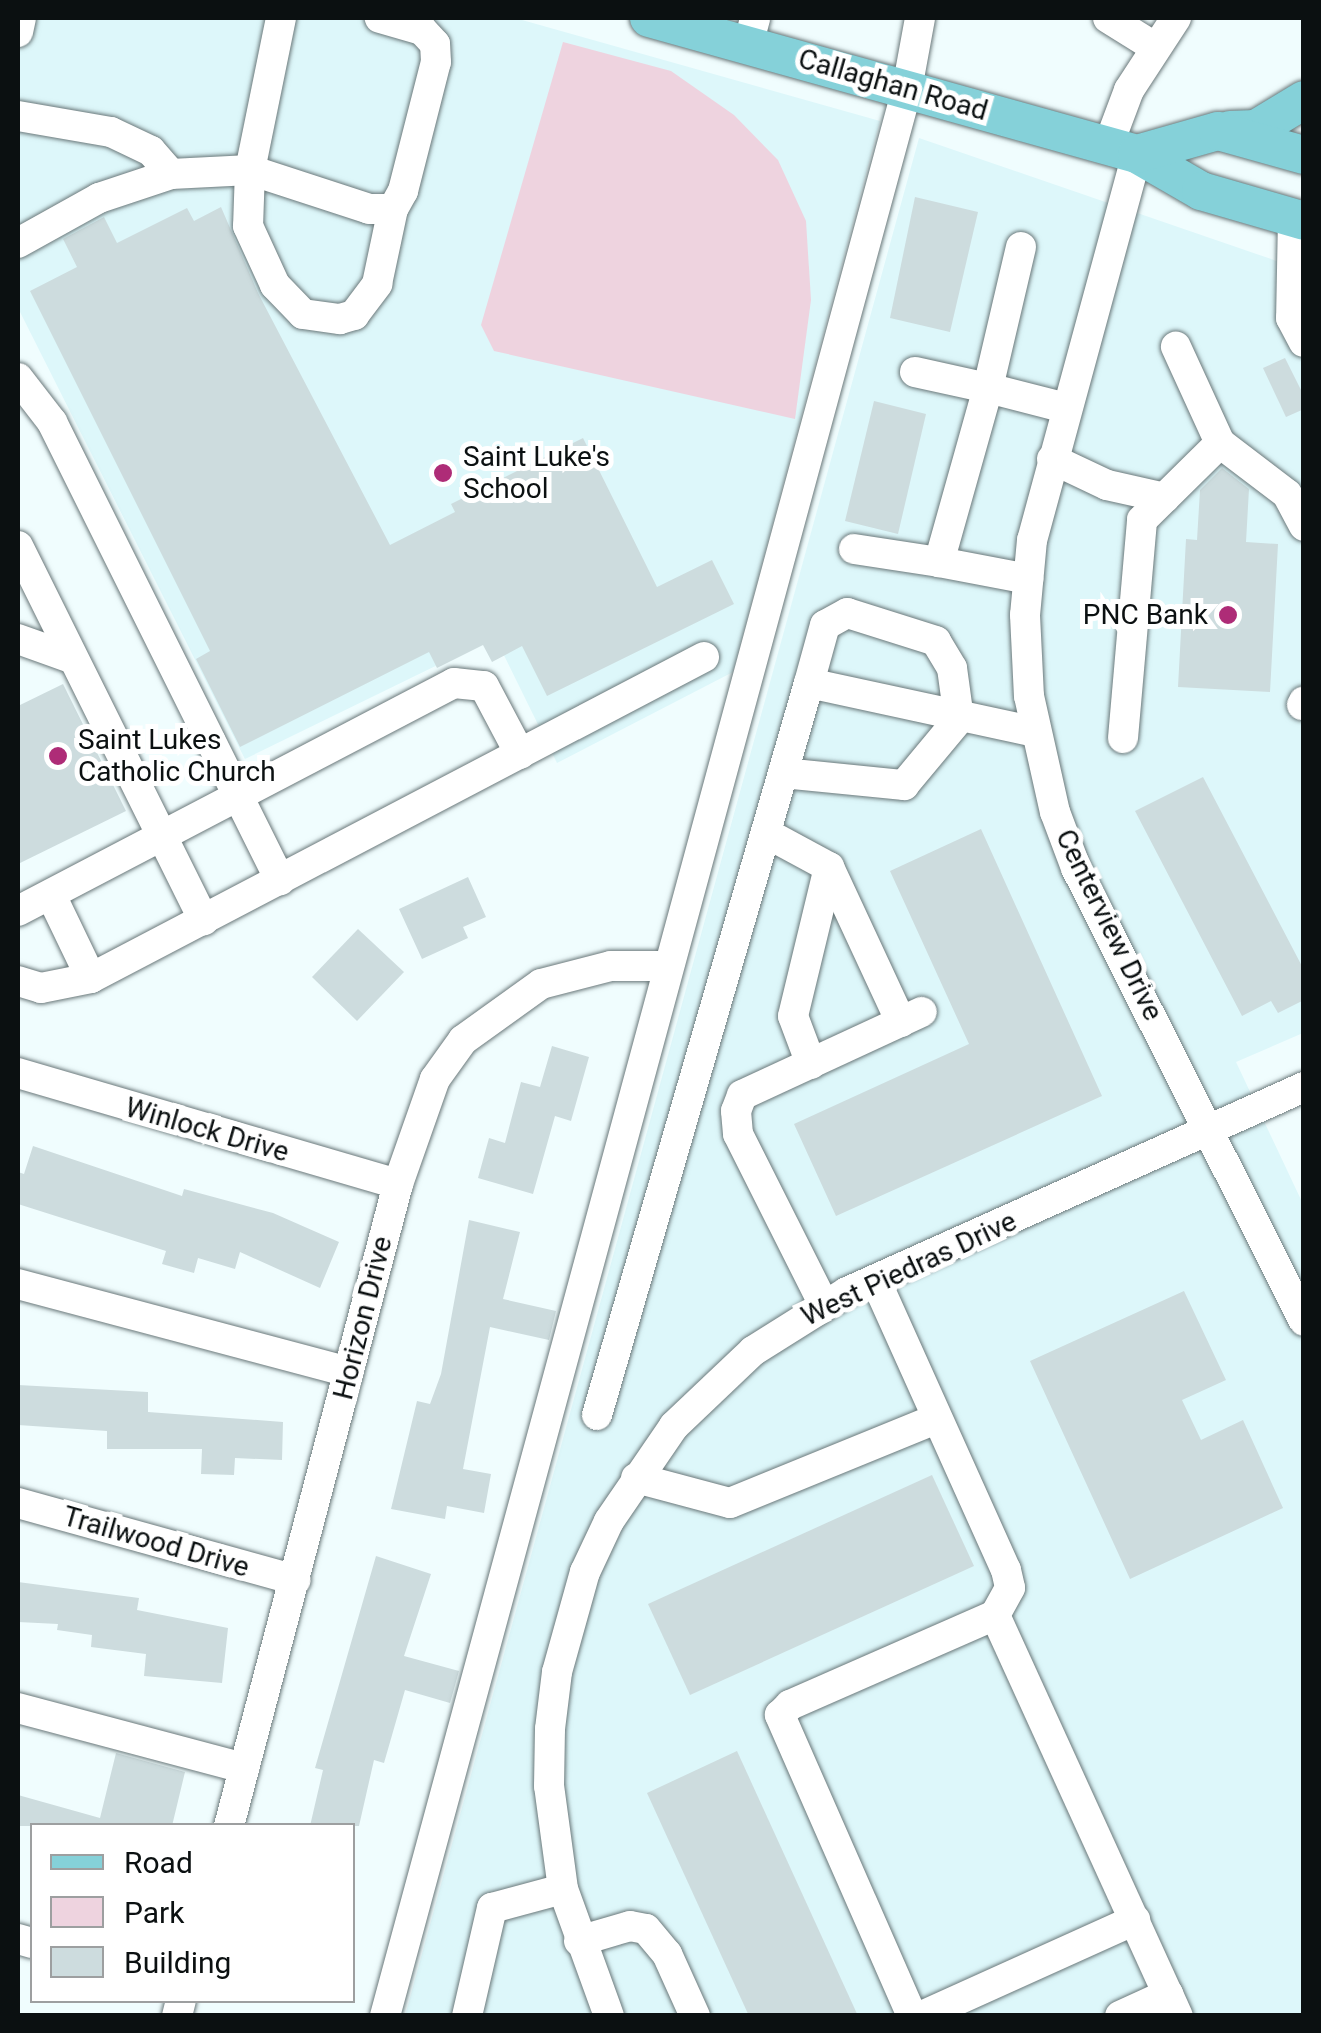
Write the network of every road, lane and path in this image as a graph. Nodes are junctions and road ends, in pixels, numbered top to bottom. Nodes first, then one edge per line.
1 (21, 18) edge
2 (281, 18) edge
3 (380, 18) edge
4 (649, 18) edge
5 (920, 18) edge
6 (1108, 18) edge
7 (1176, 18) edge
8 (751, 31) edge
9 (18, 32) edge
10 (1153, 46) junction
11 (907, 89) junction
12 (1304, 100) edge
13 (18, 116) edge
14 (1218, 131) junction
15 (1122, 150) junction
16 (1304, 156) edge
17 (250, 170) junction
18 (171, 174) junction
19 (393, 208) junction
20 (1298, 220) edge
21 (18, 244) edge
22 (1020, 246) dead end
23 (1304, 342) edge
24 (1176, 347) dead end
25 (915, 372) dead end
26 (18, 378) edge
27 (988, 388) junction
28 (1066, 408) junction
29 (1220, 443) junction
30 (1052, 459) junction
31 (1165, 498) junction
32 (1304, 526) edge
33 (18, 546) edge
34 (854, 549) dead end
35 (938, 562) junction
36 (1028, 579) junction
37 (18, 639) edge
38 (68, 657) junction
39 (704, 657) dead end
40 (809, 682) junction
41 (959, 719) junction
42 (1036, 732) junction
43 (1123, 738) dead end
44 (520, 754) junction
45 (783, 773) junction
46 (239, 798) junction
47 (766, 833) junction
48 (162, 838) junction
49 (829, 867) junction
50 (280, 880) junction
51 (50, 894) junction
52 (18, 911) edge
53 (204, 920) junction
54 (668, 966) junction
55 (91, 978) junction
56 (18, 980) edge
57 (811, 1064) junction
58 (18, 1073) edge
59 (1304, 1087) edge
60 (692, 1092) junction
61 (736, 1111) junction
62 (1211, 1129) junction
63 (398, 1184) junction
64 (876, 1281) junction
65 (18, 1284) edge
66 (824, 1305) junction
67 (1304, 1322) edge
68 (349, 1372) junction
69 (597, 1415) dead end
70 (936, 1419) junction
71 (636, 1478) junction
72 (18, 1503) edge
73 (295, 1580) junction
74 (996, 1615) junction
75 (18, 1708) edge
76 (244, 1768) junction
77 (229, 1823) edge
78 (563, 1889) junction
79 (1135, 1920) junction
80 (579, 1941) junction
81 (1173, 2005) edge
82 (385, 2016) edge
83 (467, 2016) edge
84 (609, 2016) edge
85 (695, 2016) edge
86 (912, 2016) edge
87 (922, 2016) edge
88 (1120, 2016) edge

1 - 9 street
2 - 17 street
3 - 19 street
4 - 8 main road, Callaghan Road
5 - 11 street
6 - 10 street
7 - 10 street, Centerview Drive
8 - 11 main road, Callaghan Road
10 - 15 street, Centerview Drive
11 - 15 main road, Callaghan Road
11 - 54 street
12 - 14 main road
13 - 18 street
14 - 15 main road
14 - 16 main road
15 - 20 main road, Callaghan Road
15 - 28 street, Centerview Drive
17 - 18 street
17 - 19 street
17 - 19 street
18 - 21 street
20 - 23 street
22 - 27 street
24 - 29 street
25 - 27 street
26 - 46 street
27 - 28 street
27 - 35 street
28 - 30 street, Centerview Drive
29 - 31 street
29 - 32 street
30 - 31 street
30 - 36 street, Centerview Drive
31 - 43 street
33 - 38 street
34 - 35 street
35 - 36 street
36 - 42 street, Centerview Drive
37 - 38 street
38 - 48 street
39 - 44 street
40 - 41 street
40 - 41 street
40 - 45 street
41 - 42 street
41 - 45 street
42 - 62 street, Centerview Drive
44 - 46 street
44 - 50 street
45 - 47 street
46 - 48 street
46 - 50 street
47 - 49 street
47 - 60 street
48 - 51 street
48 - 53 street
49 - 57 street
49 - 57 street
50 - 53 street
51 - 52 street
51 - 55 street
53 - 55 street
54 - 63 street, Horizon Drive
54 - 82 street
55 - 56 street
57 - 61 street
58 - 63 street, Winlock Drive
59 - 62 street, West Piedras Drive
60 - 61 street
60 - 69 street
61 - 66 street
62 - 64 street, West Piedras Drive
62 - 67 street, Centerview Drive
63 - 68 street, Horizon Drive
64 - 66 street, West Piedras Drive
64 - 70 street
65 - 68 street
66 - 71 street, West Piedras Drive
68 - 73 street, Horizon Drive
70 - 71 street
70 - 74 street
71 - 78 street, West Piedras Drive
72 - 73 street, Trailwood Drive
73 - 76 street, Horizon Drive
74 - 79 street
74 - 86 street
75 - 76 street
76 - 77 street, Horizon Drive
78 - 80 street, West Piedras Drive
78 - 83 street
79 - 81 street
79 - 87 street
80 - 84 street, West Piedras Drive
80 - 85 street
81 - 88 street

